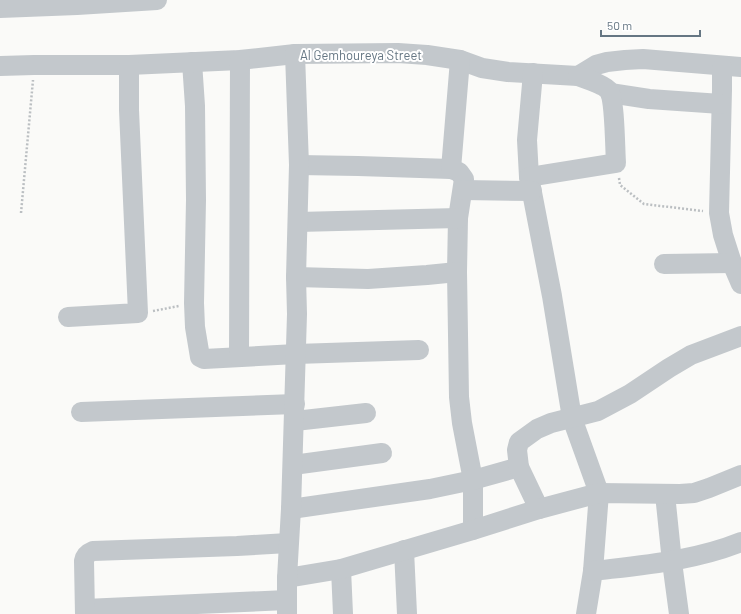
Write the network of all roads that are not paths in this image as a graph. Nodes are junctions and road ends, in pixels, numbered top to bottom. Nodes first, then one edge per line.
1 (157, 0) edge
2 (11, 5) edge
3 (295, 54) junction
4 (240, 60) junction
5 (460, 60) junction
6 (192, 62) junction
7 (129, 65) junction
8 (0, 66) edge
9 (731, 67) edge
10 (533, 73) junction
11 (578, 76) junction
12 (610, 93) junction
13 (721, 104) junction
14 (299, 165) junction
15 (451, 169) junction
16 (530, 184) junction
17 (463, 190) junction
18 (458, 218) junction
19 (298, 222) junction
20 (732, 263) junction
21 (664, 264) dead end
22 (457, 272) junction
23 (296, 277) junction
24 (741, 284) edge
25 (68, 317) dead end
26 (741, 336) edge
27 (419, 350) dead end
28 (296, 354) junction
29 (239, 357) junction
30 (81, 412) dead end
31 (295, 412) junction
32 (366, 413) dead end
33 (572, 418) junction
34 (382, 453) dead end
35 (293, 465) junction
36 (519, 467) junction
37 (741, 475) edge
38 (473, 480) junction
39 (599, 493) junction
40 (665, 494) junction
41 (292, 509) junction
42 (539, 509) junction
43 (473, 530) junction
44 (741, 542) edge
45 (288, 543) junction
46 (404, 550) junction
47 (672, 562) junction
48 (341, 569) junction
49 (593, 571) junction
50 (287, 578) junction
51 (287, 607) edge
52 (85, 611) edge
53 (342, 614) edge
54 (408, 614) edge
55 (586, 614) edge
56 (679, 614) edge

1 - 2 street
3 - 4 street, Al Gemhoureya Street
3 - 5 street, Al Gemhoureya Street
3 - 14 street
4 - 6 street, Al Gemhoureya Street
4 - 29 street
5 - 10 street, Al Gemhoureya Street
5 - 15 street
6 - 7 street, Al Gemhoureya Street
6 - 29 street
7 - 8 street, Al Gemhoureya Street
7 - 25 street
9 - 11 street
9 - 13 street
10 - 11 street, Al Gemhoureya Street
10 - 16 street
11 - 12 street, Al Gemhoureya Street
12 - 13 street
12 - 16 street
13 - 20 street
14 - 15 street
14 - 19 street
15 - 17 street
16 - 17 street
16 - 33 street
17 - 18 street
18 - 19 street
18 - 22 street
19 - 23 street
20 - 21 street
20 - 24 street
22 - 23 street
22 - 38 street
23 - 28 street
26 - 33 street
27 - 28 street
28 - 29 street
28 - 31 street
30 - 31 street
31 - 32 street
31 - 35 street
33 - 36 street
33 - 39 street
34 - 35 street
35 - 41 street
36 - 38 street
36 - 42 street
37 - 40 street
38 - 41 street
38 - 43 street
39 - 40 street
39 - 42 street
39 - 49 street
40 - 47 street
41 - 45 street
42 - 43 street
43 - 46 street
44 - 47 street
45 - 50 street
45 - 52 street
46 - 48 street
46 - 54 street
47 - 49 street
47 - 56 street
48 - 50 street
48 - 53 street
49 - 55 street
50 - 51 street
51 - 52 street

